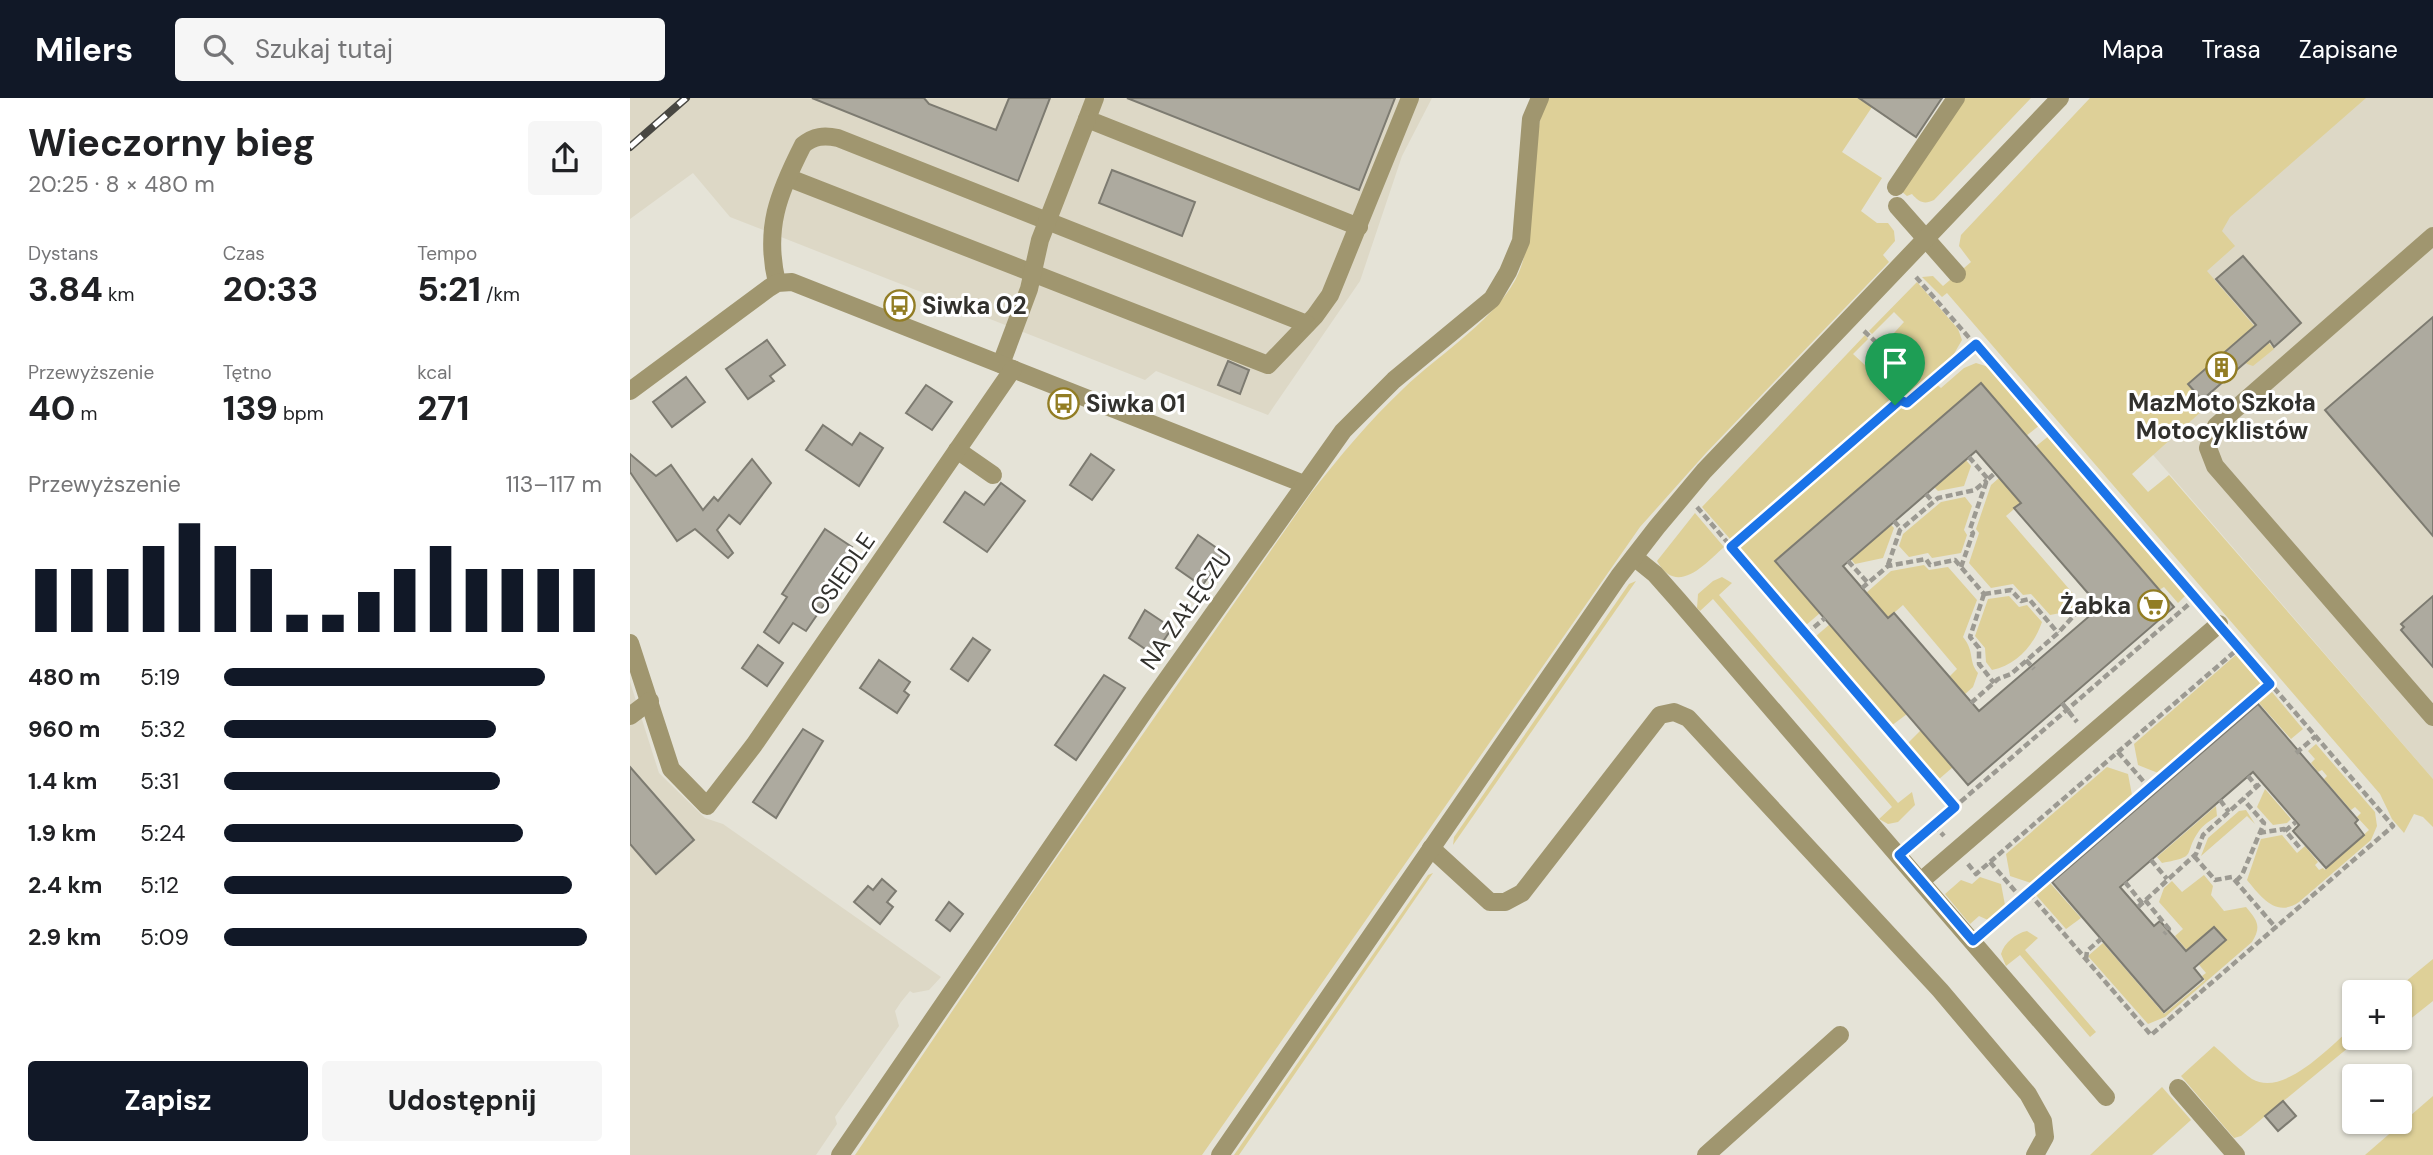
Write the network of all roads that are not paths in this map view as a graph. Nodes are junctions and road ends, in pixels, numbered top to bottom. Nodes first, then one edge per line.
1 (1096, 98) edge
2 (1410, 98) edge
3 (1540, 98) edge
4 (1956, 98) edge
5 (2060, 98) edge
6 (1087, 119) junction
7 (789, 178) junction
8 (1896, 187) dead end
9 (1897, 206) dead end
10 (1047, 221) junction
11 (1359, 227) junction
12 (2433, 236) edge
13 (1927, 240) junction
14 (1032, 273) junction
15 (1957, 274) dead end
16 (777, 283) junction
17 (1307, 324) junction
18 (1007, 367) junction
19 (630, 391) edge
20 (957, 450) junction
21 (993, 475) dead end
22 (1304, 484) junction
23 (1634, 557) junction
24 (2219, 624) road end
25 (630, 643) edge
26 (650, 701) junction
27 (630, 716) edge
28 (2433, 717) edge
29 (1432, 848) junction
30 (1921, 881) junction
31 (1840, 1035) dead end
32 (2178, 1088) dead end
33 (2106, 1097) dead end
34 (841, 1155) edge
35 (1220, 1155) edge
36 (1706, 1155) edge
37 (2035, 1155) edge
38 (2236, 1155) edge

1 - 6 street, OSIEDLE
2 - 11 street
3 - 22 street, NA ZAŁĘCZU
4 - 8 street
5 - 13 street
6 - 10 street, OSIEDLE
6 - 11 street
7 - 10 street
7 - 14 street
7 - 16 street
9 - 13 street
10 - 14 street, OSIEDLE
10 - 17 street
11 - 17 street
12 - 28 street
13 - 15 street
13 - 23 street
14 - 17 street
14 - 18 street, OSIEDLE
16 - 18 street
16 - 19 street
18 - 20 street, OSIEDLE
18 - 22 street
20 - 21 street
20 - 26 street, OSIEDLE
22 - 34 street, NA ZAŁĘCZU
23 - 29 street
23 - 30 street
24 - 30 street
25 - 26 street
26 - 27 street
29 - 35 street
29 - 37 street
30 - 33 street
31 - 36 street
32 - 38 street

